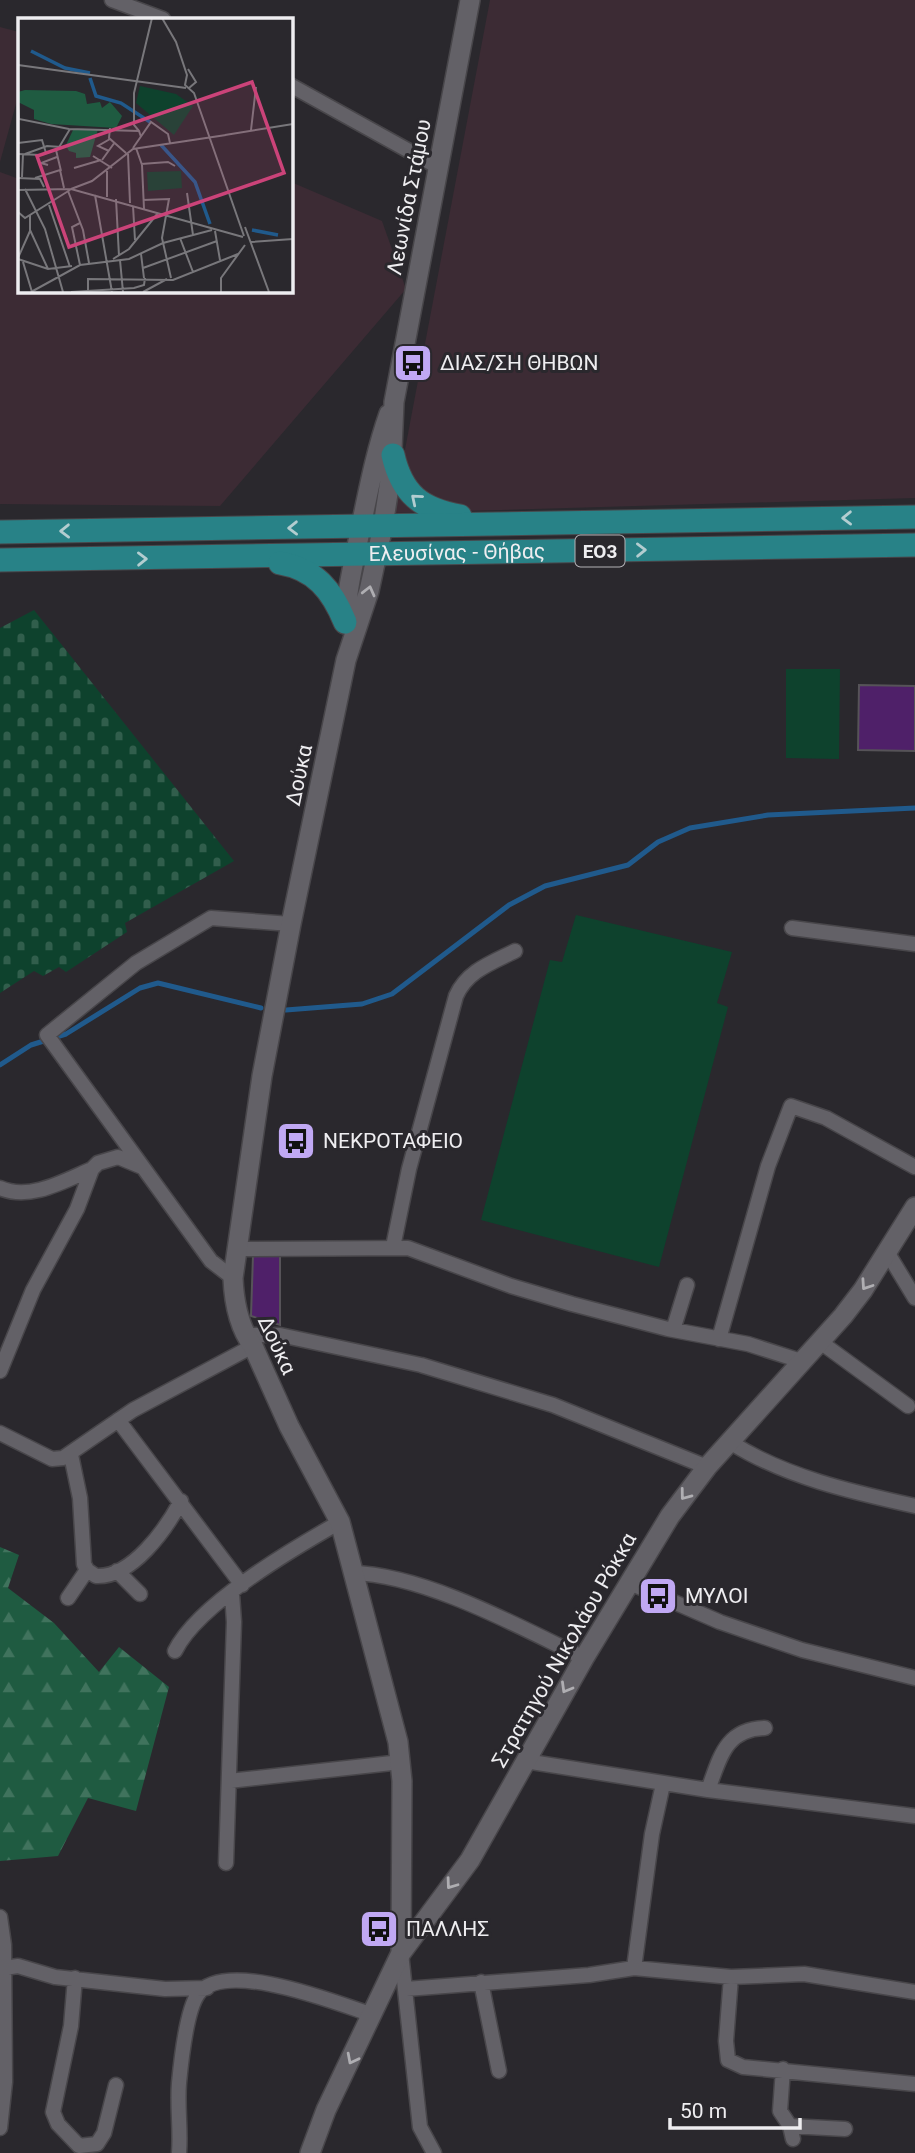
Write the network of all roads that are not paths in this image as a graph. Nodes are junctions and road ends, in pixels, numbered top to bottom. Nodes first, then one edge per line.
1 (112, 0) edge
2 (470, 0) edge
3 (160, 18) edge
4 (292, 86) edge
5 (438, 167) junction
6 (394, 402) junction
7 (393, 455) junction
8 (915, 517) edge
9 (504, 525) junction
10 (372, 527) junction
11 (0, 532) edge
12 (915, 545) edge
13 (366, 556) junction
14 (238, 557) junction
15 (0, 560) edge
16 (345, 622) junction
17 (346, 660) junction
18 (291, 924) junction
19 (792, 928) dead end
20 (915, 944) edge
21 (514, 951) dead end
22 (915, 1167) edge
23 (92, 1169) junction
24 (148, 1170) junction
25 (0, 1188) edge
26 (915, 1207) edge
27 (393, 1247) junction
28 (236, 1249) junction
29 (887, 1252) junction
30 (233, 1278) junction
31 (687, 1285) dead end
32 (915, 1298) edge
33 (673, 1330) junction
34 (719, 1339) junction
35 (249, 1340) junction
36 (819, 1341) junction
37 (801, 1361) junction
38 (0, 1371) edge
39 (908, 1405) dead end
40 (118, 1420) junction
41 (0, 1433) edge
42 (730, 1442) junction
43 (71, 1455) junction
44 (707, 1467) junction
45 (181, 1501) junction
46 (915, 1506) edge
47 (340, 1522) junction
48 (87, 1570) junction
49 (117, 1571) junction
50 (352, 1573) junction
51 (630, 1583) junction
52 (237, 1589) junction
53 (141, 1594) dead end
54 (68, 1598) dead end
55 (175, 1651) dead end
56 (583, 1658) junction
57 (915, 1678) edge
58 (765, 1728) dead end
59 (525, 1761) junction
60 (401, 1762) junction
61 (229, 1781) junction
62 (663, 1783) junction
63 (708, 1790) junction
64 (915, 1816) edge
65 (226, 1863) dead end
66 (0, 1917) edge
67 (401, 1953) junction
68 (4, 1968) junction
69 (634, 1968) junction
70 (731, 1977) junction
71 (75, 1978) junction
72 (481, 1982) junction
73 (207, 1987) junction
74 (406, 1989) junction
75 (915, 1992) edge
76 (373, 2015) junction
77 (783, 2069) junction
78 (2, 2070) edge
79 (499, 2071) dead end
80 (915, 2084) edge
81 (116, 2085) dead end
82 (0, 2128) edge
83 (845, 2129) dead end
84 (85, 2150) edge
85 (179, 2153) edge
86 (310, 2153) edge
87 (434, 2153) edge

1 - 3 street
2 - 5 main road, Λεωνίδα Στάμου
4 - 5 street
5 - 6 main road, Λεωνίδα Στάμου
6 - 7 main road, Λεωνίδα Στάμου
6 - 10 main road, Λεωνίδα Στάμου
9 -> 7 main road, ΕΟ3
7 - 10 main road, Λεωνίδα Στάμου
8 -> 9 main road, Ελευσίνας - Θήβας / ΕΟ3
9 - 10 main road, Ελευσίνας - Θήβας / ΕΟ3
10 -> 11 main road, Ελευσίνας - Θήβας / ΕΟ3
10 - 13 main road, Δούκα
13 -> 12 main road, Ελευσίνας - Θήβας / ΕΟ3
13 - 14 main road, Ελευσίνας - Θήβας / ΕΟ3
13 - 16 main road, Δούκα
17 -> 13 main road, Δούκα
15 -> 14 main road, Ελευσίνας - Θήβας / ΕΟ3
14 - 16 main road, ΕΟ3
16 - 17 main road, Δούκα
17 - 18 main road, Δούκα
18 - 24 street
18 - 28 main road, Δούκα
19 - 20 street
21 - 27 street
22 - 34 street
23 - 24 street
23 - 25 street
23 - 38 street
24 - 30 street
26 - 29 main road, Στρατηγού Νικολάου Ρόκκα
27 - 28 street
27 - 33 street
28 - 30 main road, Δούκα
29 - 32 street
29 -> 36 main road, Στρατηγού Νικολάου Ρόκκα
30 - 35 main road, Δούκα
31 - 33 street
33 - 34 street
34 - 37 street
35 - 40 street
35 - 44 street
35 - 47 main road, Δούκα
36 - 37 main road, Στρατηγού Νικολάου Ρόκκα
36 - 39 street
37 - 42 main road, Στρατηγού Νικολάου Ρόκκα
40 - 43 street
40 - 45 street
41 - 43 street
42 - 44 main road, Στρατηγού Νικολάου Ρόκκα
42 - 46 street
43 - 48 street
44 -> 51 main road, Στρατηγού Νικολάου Ρόκκα
45 - 49 street
45 - 52 street
47 - 50 main road, Δούκα
47 - 52 street
48 - 49 street
48 - 54 street
49 - 53 street
50 - 56 street
50 - 60 main road, Δούκα
51 - 56 main road, Στρατηγού Νικολάου Ρόκκα
51 - 57 street
52 - 55 street
52 - 61 street
56 -> 59 main road, Στρατηγού Νικολάου Ρόκκα
58 - 63 street
59 - 62 street
59 -> 67 main road, Στρατηγού Νικολάου Ρόκκα
60 - 61 street
60 - 67 main road, Δούκα
61 - 65 street
62 - 63 street
62 - 69 street
63 - 64 street
66 - 68 street
67 - 74 street
67 - 76 main road, Στρατηγού Νικολάου Ρόκκα
68 - 71 street
68 - 78 street
69 - 70 street
69 - 72 street
70 - 75 street
70 - 77 street
71 - 73 street
71 - 84 street
72 - 74 street
72 - 79 street
73 - 76 street
73 - 85 street
74 - 87 street
76 -> 86 main road, Στρατηγού Νικολάου Ρόκκα
77 - 80 street
77 - 83 street
78 - 82 street
81 - 84 street

